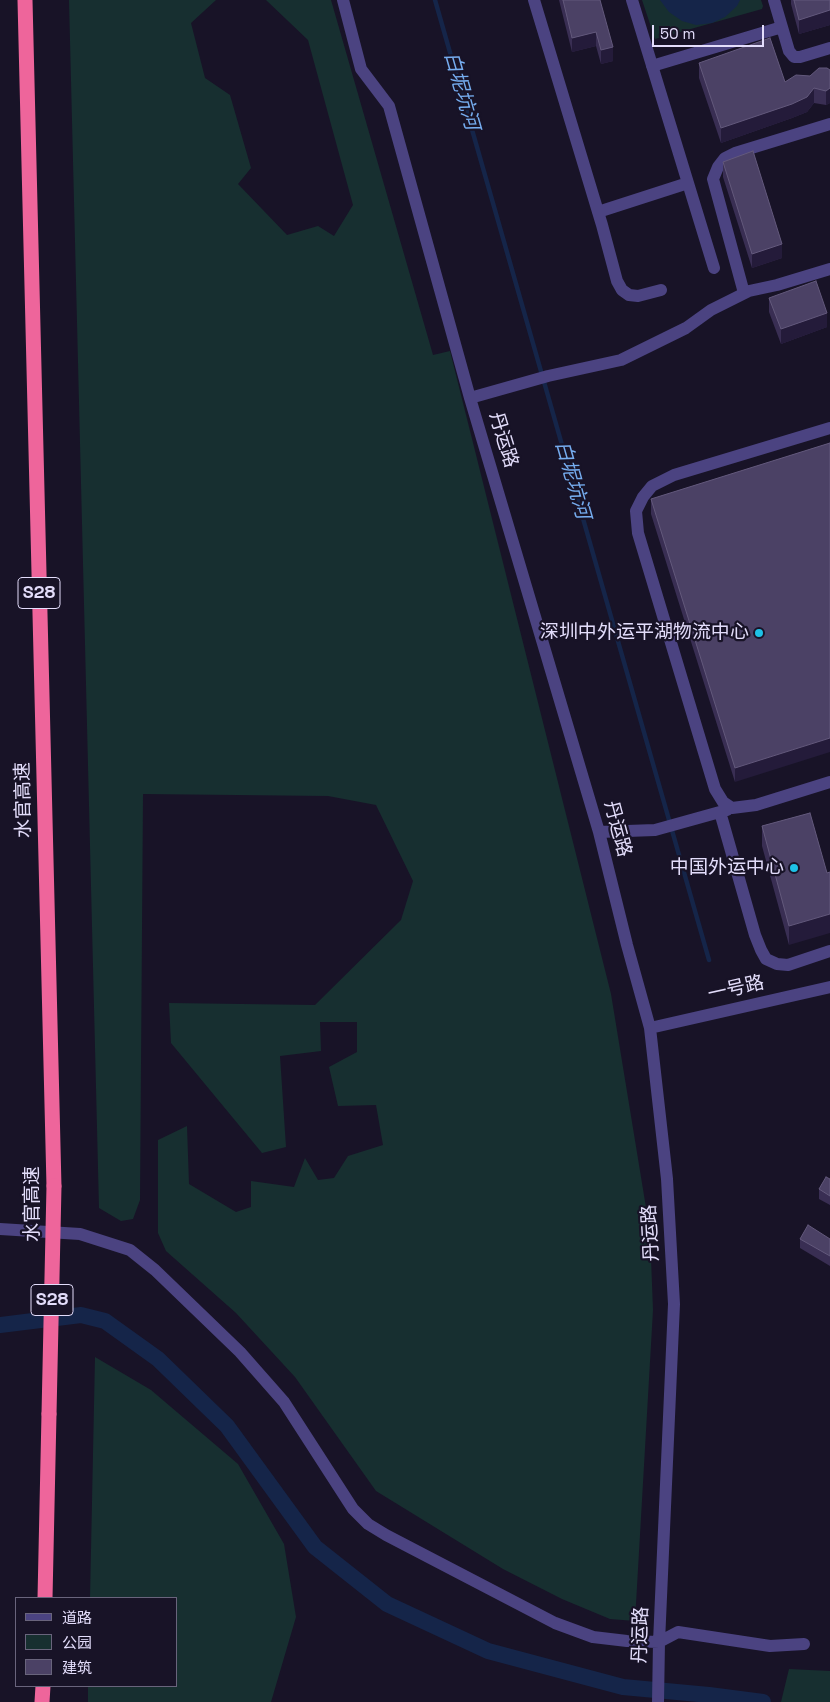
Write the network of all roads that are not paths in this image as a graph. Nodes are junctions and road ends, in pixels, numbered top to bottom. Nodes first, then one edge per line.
1 (25, 0) edge
2 (343, 0) edge
3 (534, 0) edge
4 (632, 0) edge
5 (774, 0) edge
6 (782, 27) junction
7 (830, 48) edge
8 (652, 66) junction
9 (830, 124) edge
10 (688, 183) junction
11 (598, 212) junction
12 (714, 268) dead end
13 (830, 269) edge
14 (660, 290) dead end
15 (744, 293) junction
16 (470, 398) junction
17 (830, 428) edge
18 (830, 782) edge
19 (726, 810) junction
20 (599, 832) junction
21 (830, 951) edge
22 (830, 987) edge
23 (650, 1028) junction
24 (0, 1228) edge
25 (45, 1597) edge
26 (659, 1642) junction
27 (804, 1644) dead end
28 (43, 1687) edge
29 (42, 1702) edge
30 (658, 1702) edge

1 - 25 highway, 水官高速 / S28, bridge
2 - 16 street, 丹运路
3 - 11 street
4 - 8 street
5 - 6 street
6 - 7 street
6 - 8 street
8 - 10 street
9 - 15 street
10 - 11 street
10 - 12 street
11 - 14 street
13 - 15 street
15 - 16 street
16 - 20 street, 丹运路
17 - 19 street
18 - 19 street
19 - 20 street
19 - 21 street
20 - 23 street, 丹运路
22 - 23 street, 一号路
23 - 26 street, 丹运路
24 - 26 street
26 - 27 street
26 - 30 street, 丹运路
28 - 29 highway

